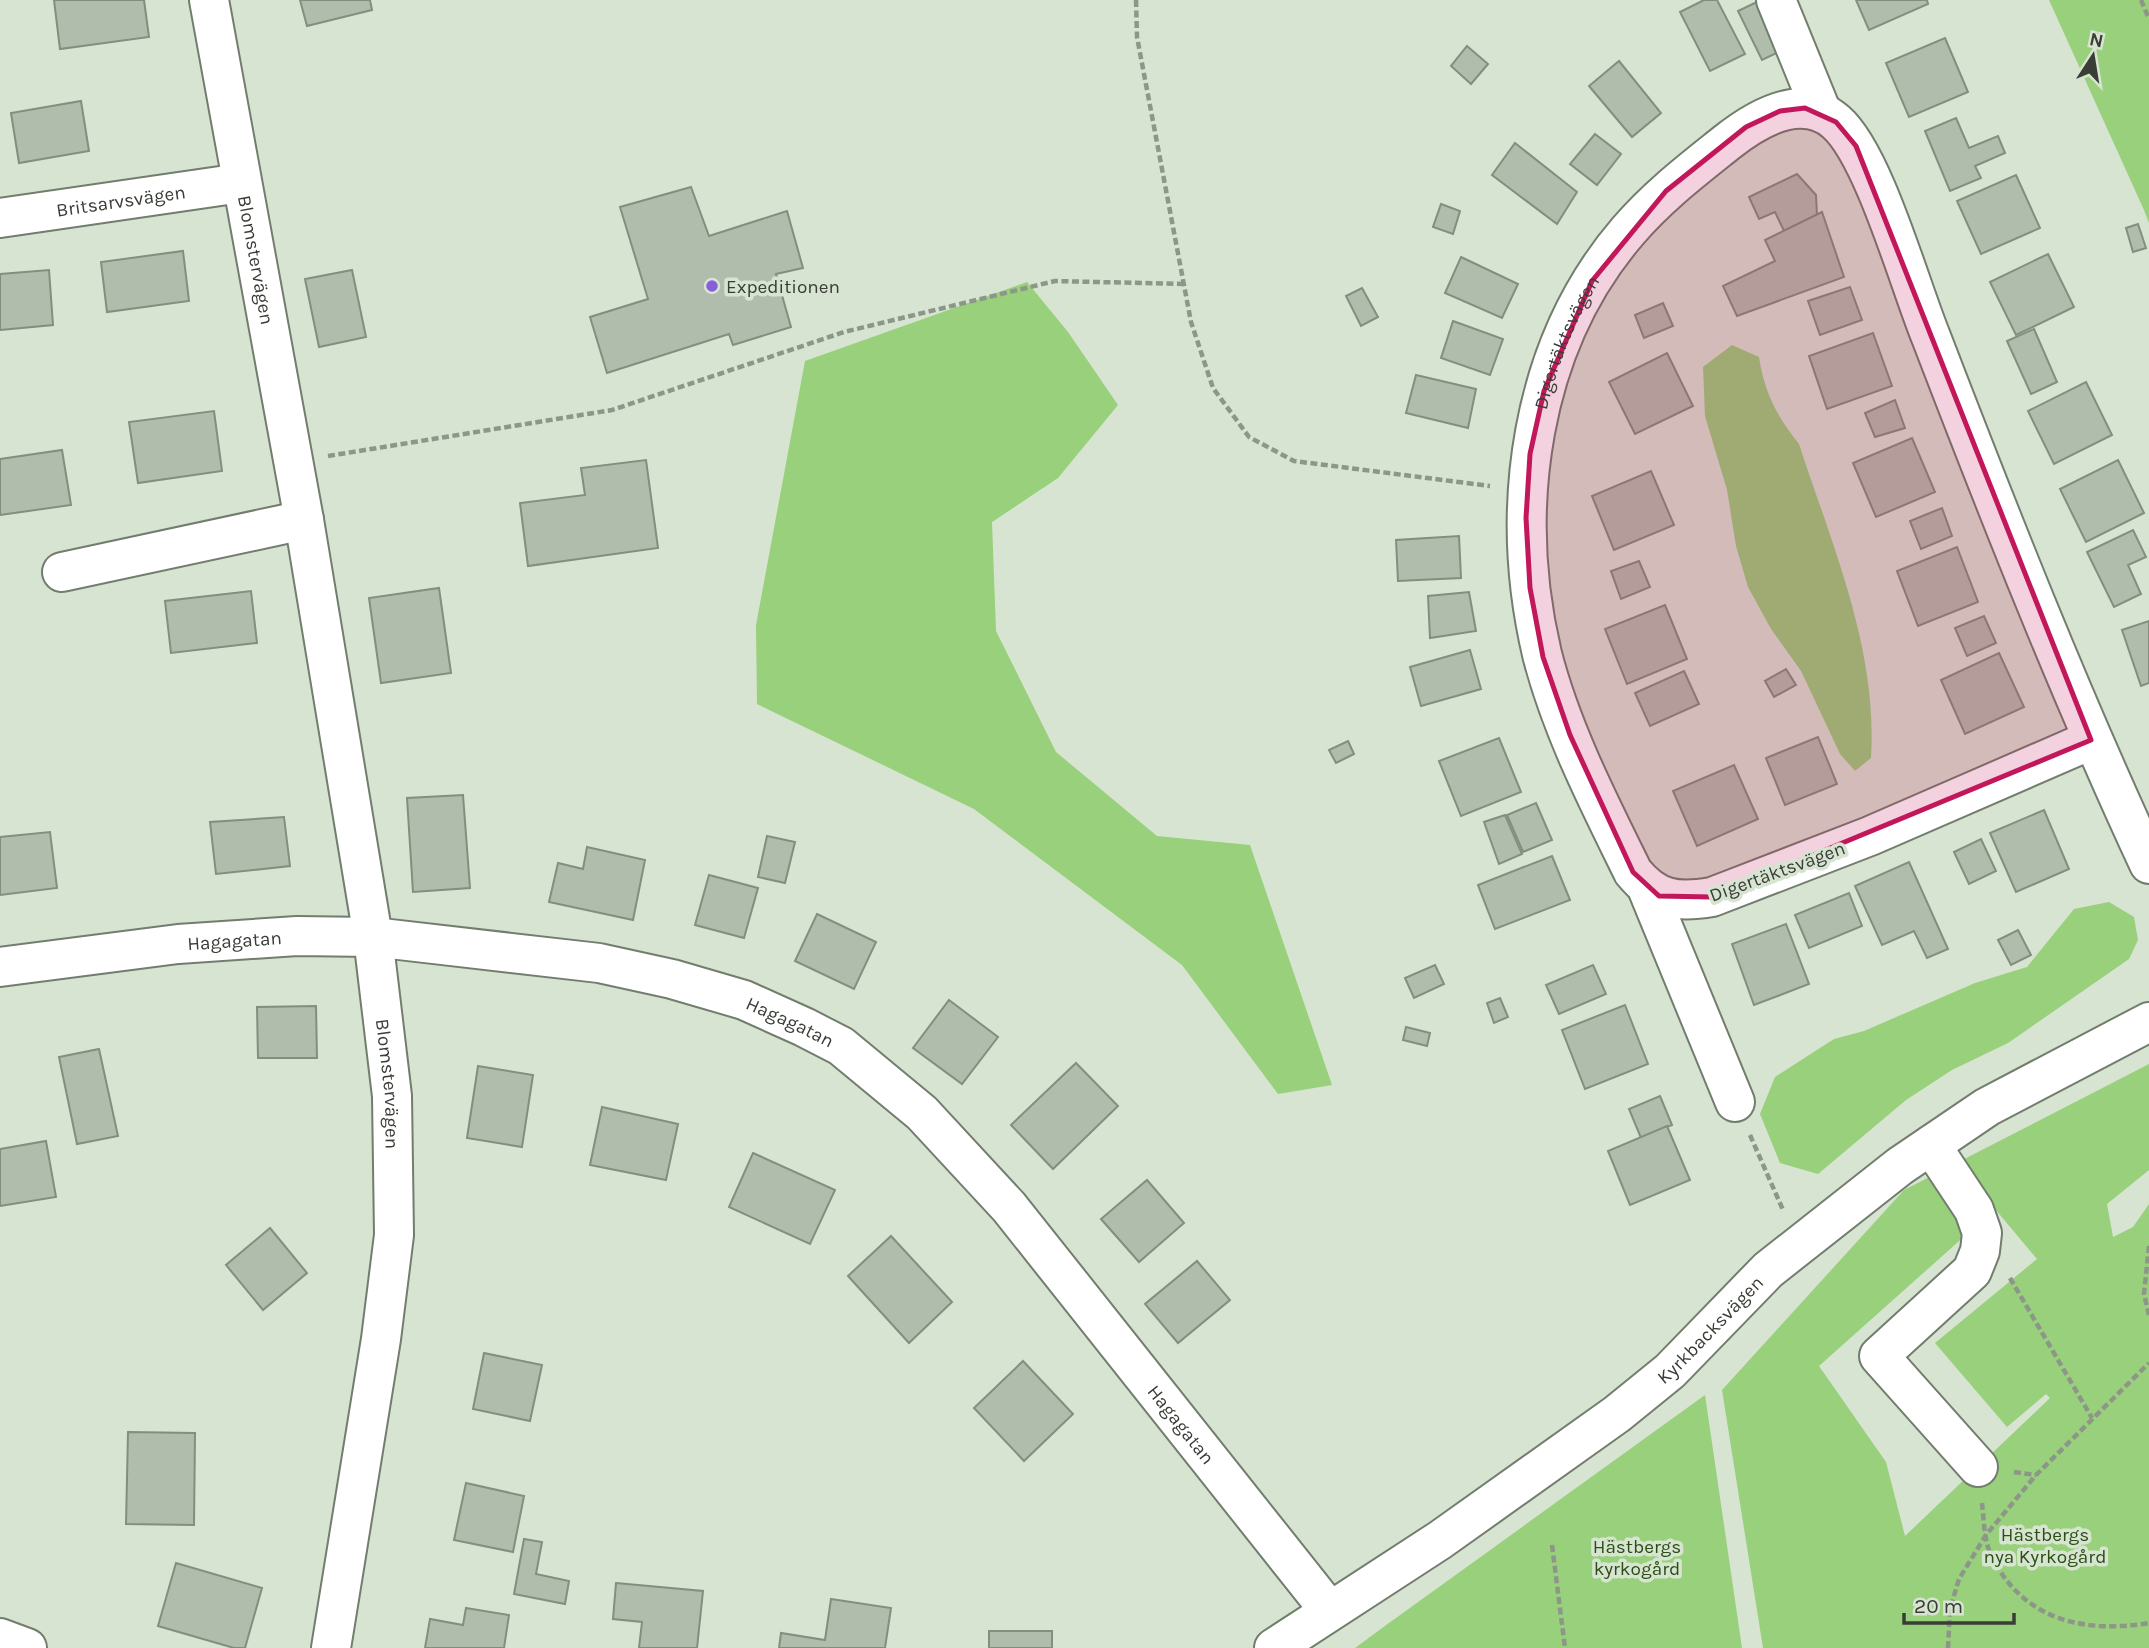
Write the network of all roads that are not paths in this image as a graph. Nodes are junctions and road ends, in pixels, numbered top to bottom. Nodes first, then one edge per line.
1 (209, 0) edge
2 (1776, 0) edge
3 (1822, 113) junction
4 (241, 183) junction
5 (0, 218) edge
6 (304, 520) junction
7 (62, 572) dead end
8 (2091, 740) junction
9 (2149, 864) edge
10 (1647, 888) junction
11 (373, 937) junction
12 (0, 967) edge
13 (2149, 1022) edge
14 (1735, 1102) road end
15 (1931, 1144) junction
16 (1978, 1467) road end
17 (1329, 1610) junction
18 (0, 1638) edge
19 (27, 1648) edge
20 (331, 1648) edge
21 (1274, 1648) edge

1 - 4 street, Blomstervägen
2 - 3 street
3 - 8 street
3 - 10 street, Digertäktsvägen
4 - 5 street, Britsarvsvägen
4 - 6 street, Blomstervägen
6 - 7 street
6 - 11 street, Blomstervägen
8 - 9 street
8 - 10 street, Digertäktsvägen
10 - 14 street
11 - 12 street, Hagagatan
11 - 17 street, Hagagatan
11 - 20 street, Blomstervägen
13 - 15 street, Kyrkbacksvägen
15 - 16 street
15 - 17 street, Kyrkbacksvägen
17 - 21 street, Kyrkbacksvägen
18 - 19 street

